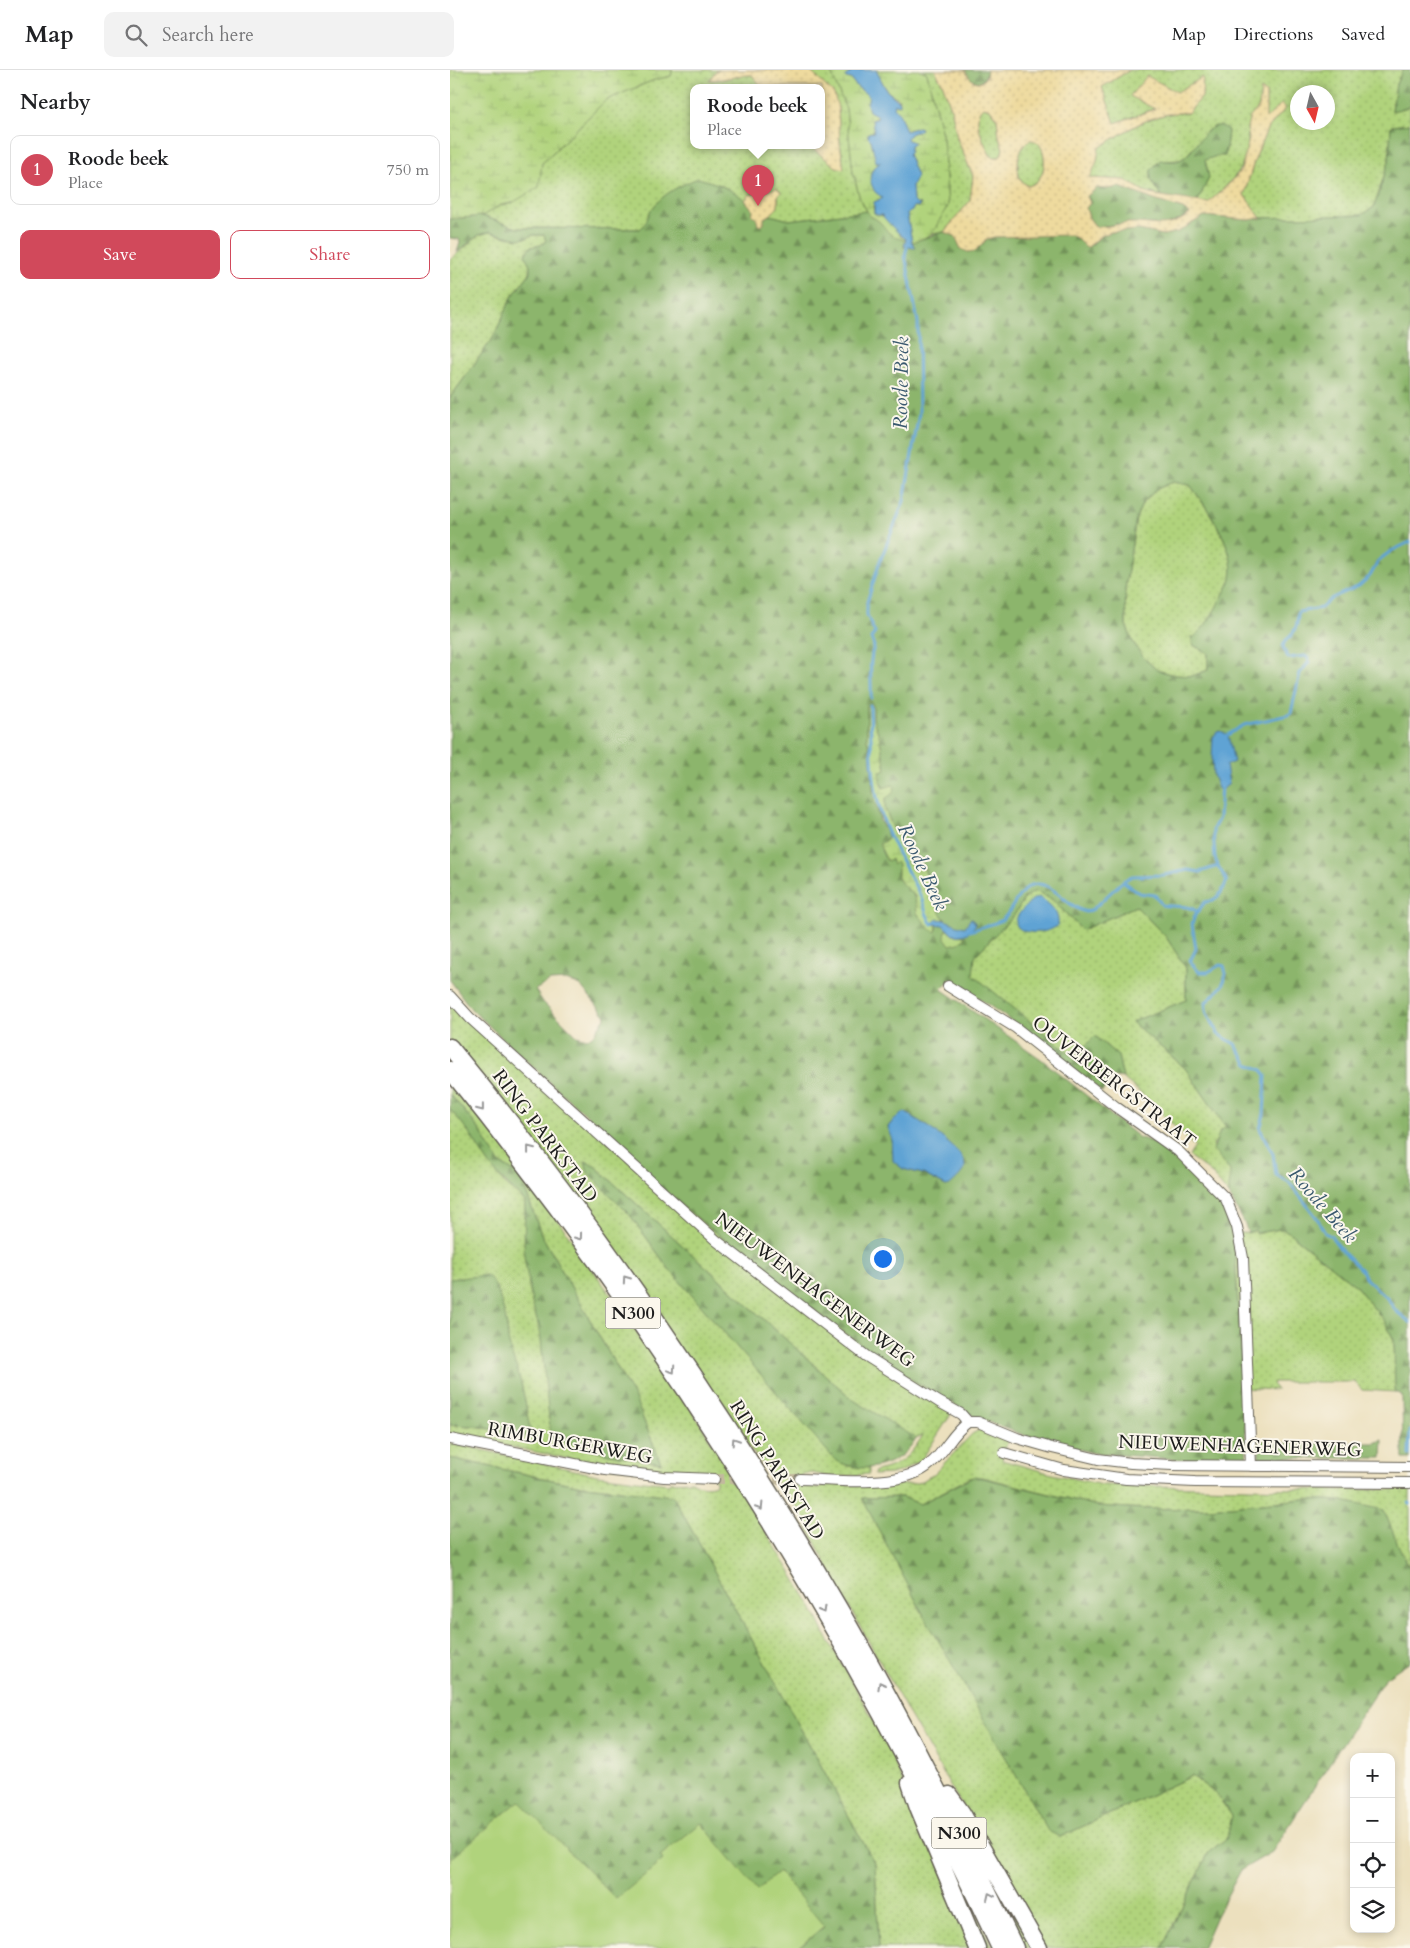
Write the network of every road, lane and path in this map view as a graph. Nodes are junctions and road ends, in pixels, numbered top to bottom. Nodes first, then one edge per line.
1 (948, 986) dead end
2 (450, 996) edge
3 (450, 1047) edge
4 (450, 1070) edge
5 (968, 1422) junction
6 (450, 1439) edge
7 (1004, 1453) dead end
8 (1251, 1466) junction
9 (1410, 1467) edge
10 (714, 1479) tunnel mouth
11 (800, 1479) tunnel mouth
12 (1410, 1483) edge
13 (899, 1732) junction
14 (976, 1948) edge
15 (1000, 1948) edge
16 (1015, 1948) edge
17 (1039, 1948) edge

1 - 8 street, OUVERBERGSTRAAT
2 - 5 street, NIEUWENHAGENERWEG
13 -> 3 highway, RING PARKSTAD / N300
4 -> 13 highway, RING PARKSTAD / N300
5 - 8 street, NIEUWENHAGENERWEG
5 - 11 street
6 - 10 street, RIMBURGERWEG
7 - 12 street
8 - 9 street, NIEUWENHAGENERWEG
13 - 14 highway, N300
13 - 15 highway, RING PARKSTAD / N300
16 -> 13 highway, RING PARKSTAD / N300
13 - 17 highway, N300

